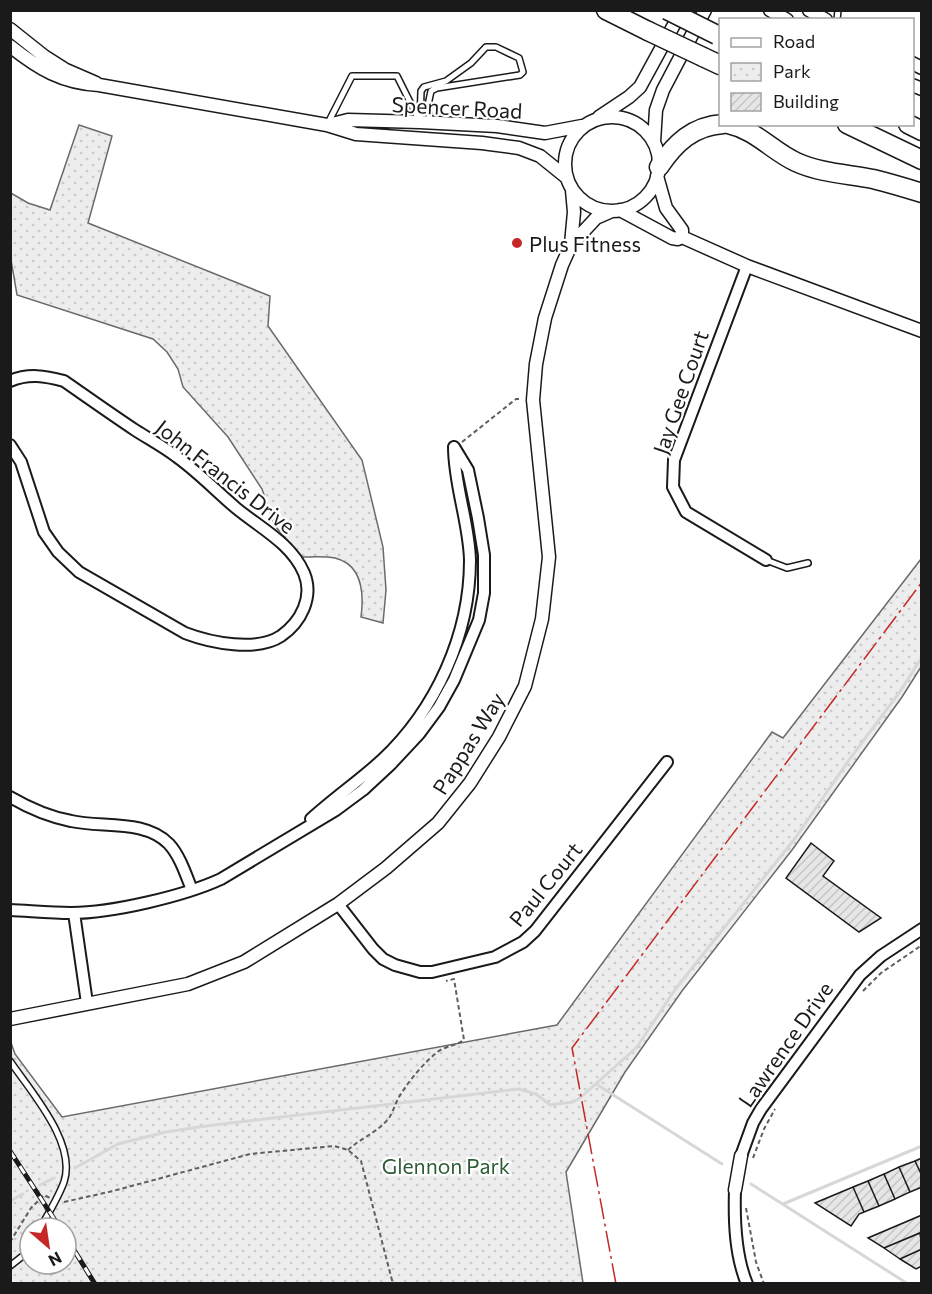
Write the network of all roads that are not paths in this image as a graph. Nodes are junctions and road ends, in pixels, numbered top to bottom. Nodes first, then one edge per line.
1 (606, 10) edge
2 (667, 10) edge
3 (682, 10) edge
4 (705, 10) edge
5 (770, 10) edge
6 (809, 10) edge
7 (784, 18) edge
8 (823, 18) edge
9 (10, 29) edge
10 (719, 35) edge
11 (10, 46) edge
12 (719, 65) edge
13 (49, 66) junction
14 (425, 122) junction
15 (588, 123) junction
16 (327, 125) junction
17 (719, 125) edge
18 (737, 126) edge
19 (852, 126) edge
20 (419, 139) junction
21 (654, 142) junction
22 (921, 160) edge
23 (658, 171) junction
24 (566, 177) junction
25 (572, 190) junction
26 (921, 193) edge
27 (616, 211) junction
28 (682, 237) junction
29 (571, 245) junction
30 (747, 266) junction
31 (921, 332) edge
32 (10, 381) edge
33 (10, 445) edge
34 (766, 560) joint
35 (808, 563) dead end
36 (667, 762) dead end
37 (10, 797) edge
38 (296, 833) junction
39 (192, 890) junction
40 (338, 904) junction
41 (10, 910) edge
42 (74, 913) junction
43 (921, 929) edge
44 (87, 1003) junction
45 (10, 1019) edge
46 (10, 1061) edge
47 (746, 1160) joint
48 (735, 1190) joint
49 (47, 1216) edge
50 (747, 1284) edge

1 - 12 highway, bridge
2 - 10 highway, bridge
3 - 15 street
4 - 21 street
5 - 7 street
6 - 8 street
9 - 13 street, Spencer Road
11 - 13 street, Spencer Road
13 - 16 street, Spencer Road
14 - 14 lane
14 - 15 street, Spencer Road
14 - 16 street, Spencer Road
14 - 16 lane
14 - 20 street
15 - 21 street
15 - 24 street
16 - 20 street, Spencer Road
17 - 23 highway
18 - 26 highway
19 - 22 highway
20 - 24 street, Spencer Road
21 - 23 street
23 - 27 street
23 - 28 street
24 - 25 street
25 - 27 street
25 - 29 street, Pappas Way
27 - 28 street
27 - 29 street, Pappas Way
28 - 30 street
29 - 40 street, Pappas Way
30 - 31 street
30 - 34 street, Jay Gee Court
32 - 33 street, John Francis Drive
34 - 35 lane
36 - 40 street, Paul Court
37 - 39 street
38 - 38 street
38 - 39 street
39 - 42 street
40 - 44 street, Pappas Way
41 - 42 street
42 - 44 street
43 - 47 street, Lawrence Drive
44 - 45 street, Pappas Way
46 - 49 lane
47 - 48 street, Lawrence Drive
48 - 50 street, Lawrence Drive

